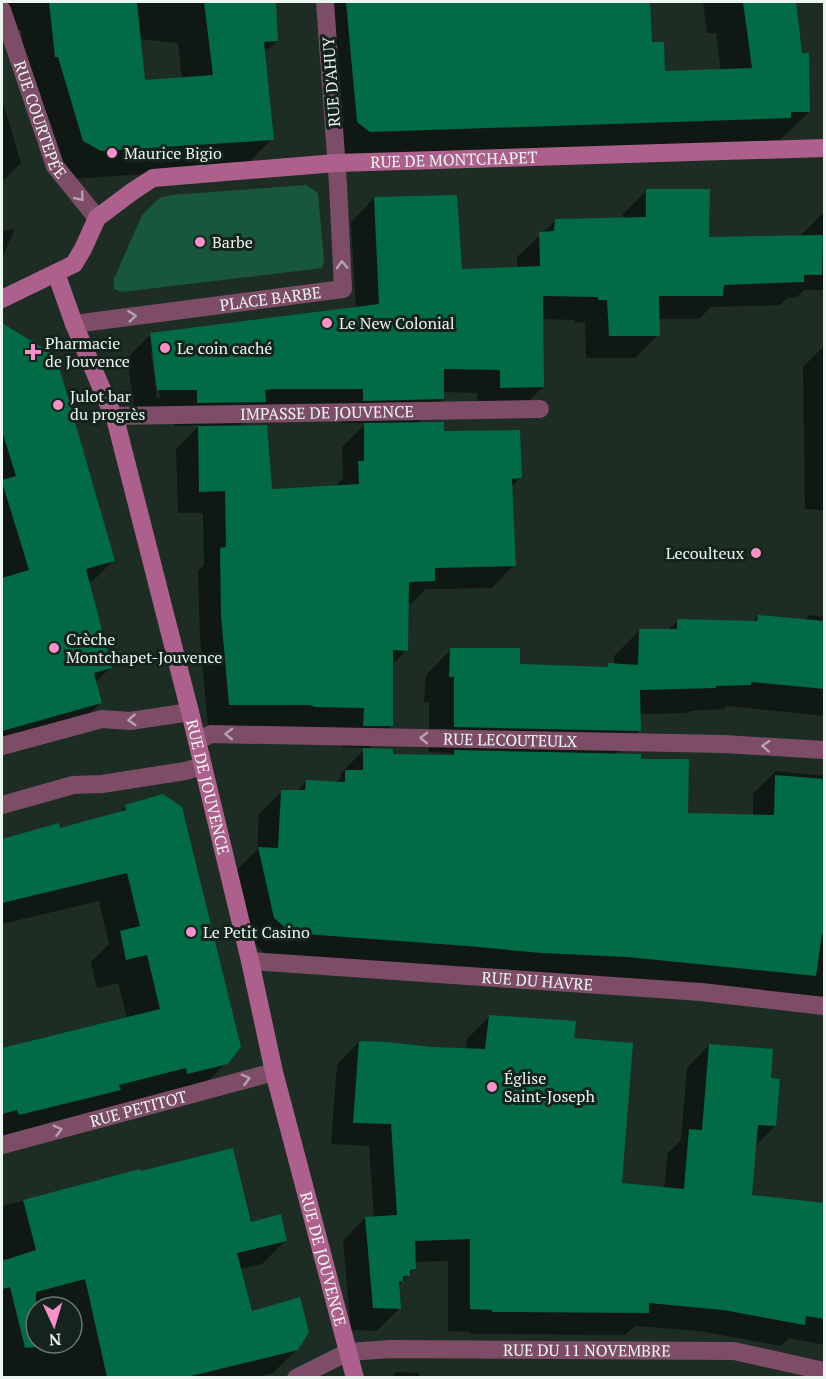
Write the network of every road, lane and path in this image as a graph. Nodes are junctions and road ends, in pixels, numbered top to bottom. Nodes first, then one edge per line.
1 (325, 2) edge
2 (2, 10) edge
3 (825, 148) edge
4 (336, 163) junction
5 (97, 218) junction
6 (56, 273) junction
7 (2, 299) edge
8 (74, 324) junction
9 (540, 409) dead end
10 (114, 416) junction
11 (190, 712) junction
12 (197, 741) junction
13 (2, 746) edge
14 (825, 750) edge
15 (203, 766) junction
16 (2, 805) edge
17 (250, 961) junction
18 (825, 1006) edge
19 (274, 1072) junction
20 (2, 1145) edge
21 (348, 1352) junction
22 (825, 1371) edge
23 (296, 1377) edge
24 (355, 1377) edge

1 - 4 street, RUE D'AHUY
2 -> 5 street, RUE COURTEPÉE
3 - 4 street, RUE DE MONTCHAPET
4 - 5 street, RUE DE MONTCHAPET
8 -> 4 street, PLACE BARBE
5 - 6 street
6 - 7 street
6 - 8 street, RUE DE JOUVENCE
8 - 10 street, RUE DE JOUVENCE
9 - 10 street, IMPASSE DE JOUVENCE
10 - 11 street, RUE DE JOUVENCE
11 - 12 street, RUE DE JOUVENCE
11 -> 13 street
14 -> 12 street, RUE LECOUTEULX
12 - 15 street, RUE DE JOUVENCE
15 - 16 street
15 - 17 street, RUE DE JOUVENCE
17 - 18 street, RUE DU HAVRE
17 - 19 street, RUE DE JOUVENCE
20 -> 19 street, RUE PETITOT
19 - 21 street, RUE DE JOUVENCE
21 - 22 street, RUE DU 11 NOVEMBRE
21 - 23 street
21 - 24 street, RUE DE JOUVENCE

